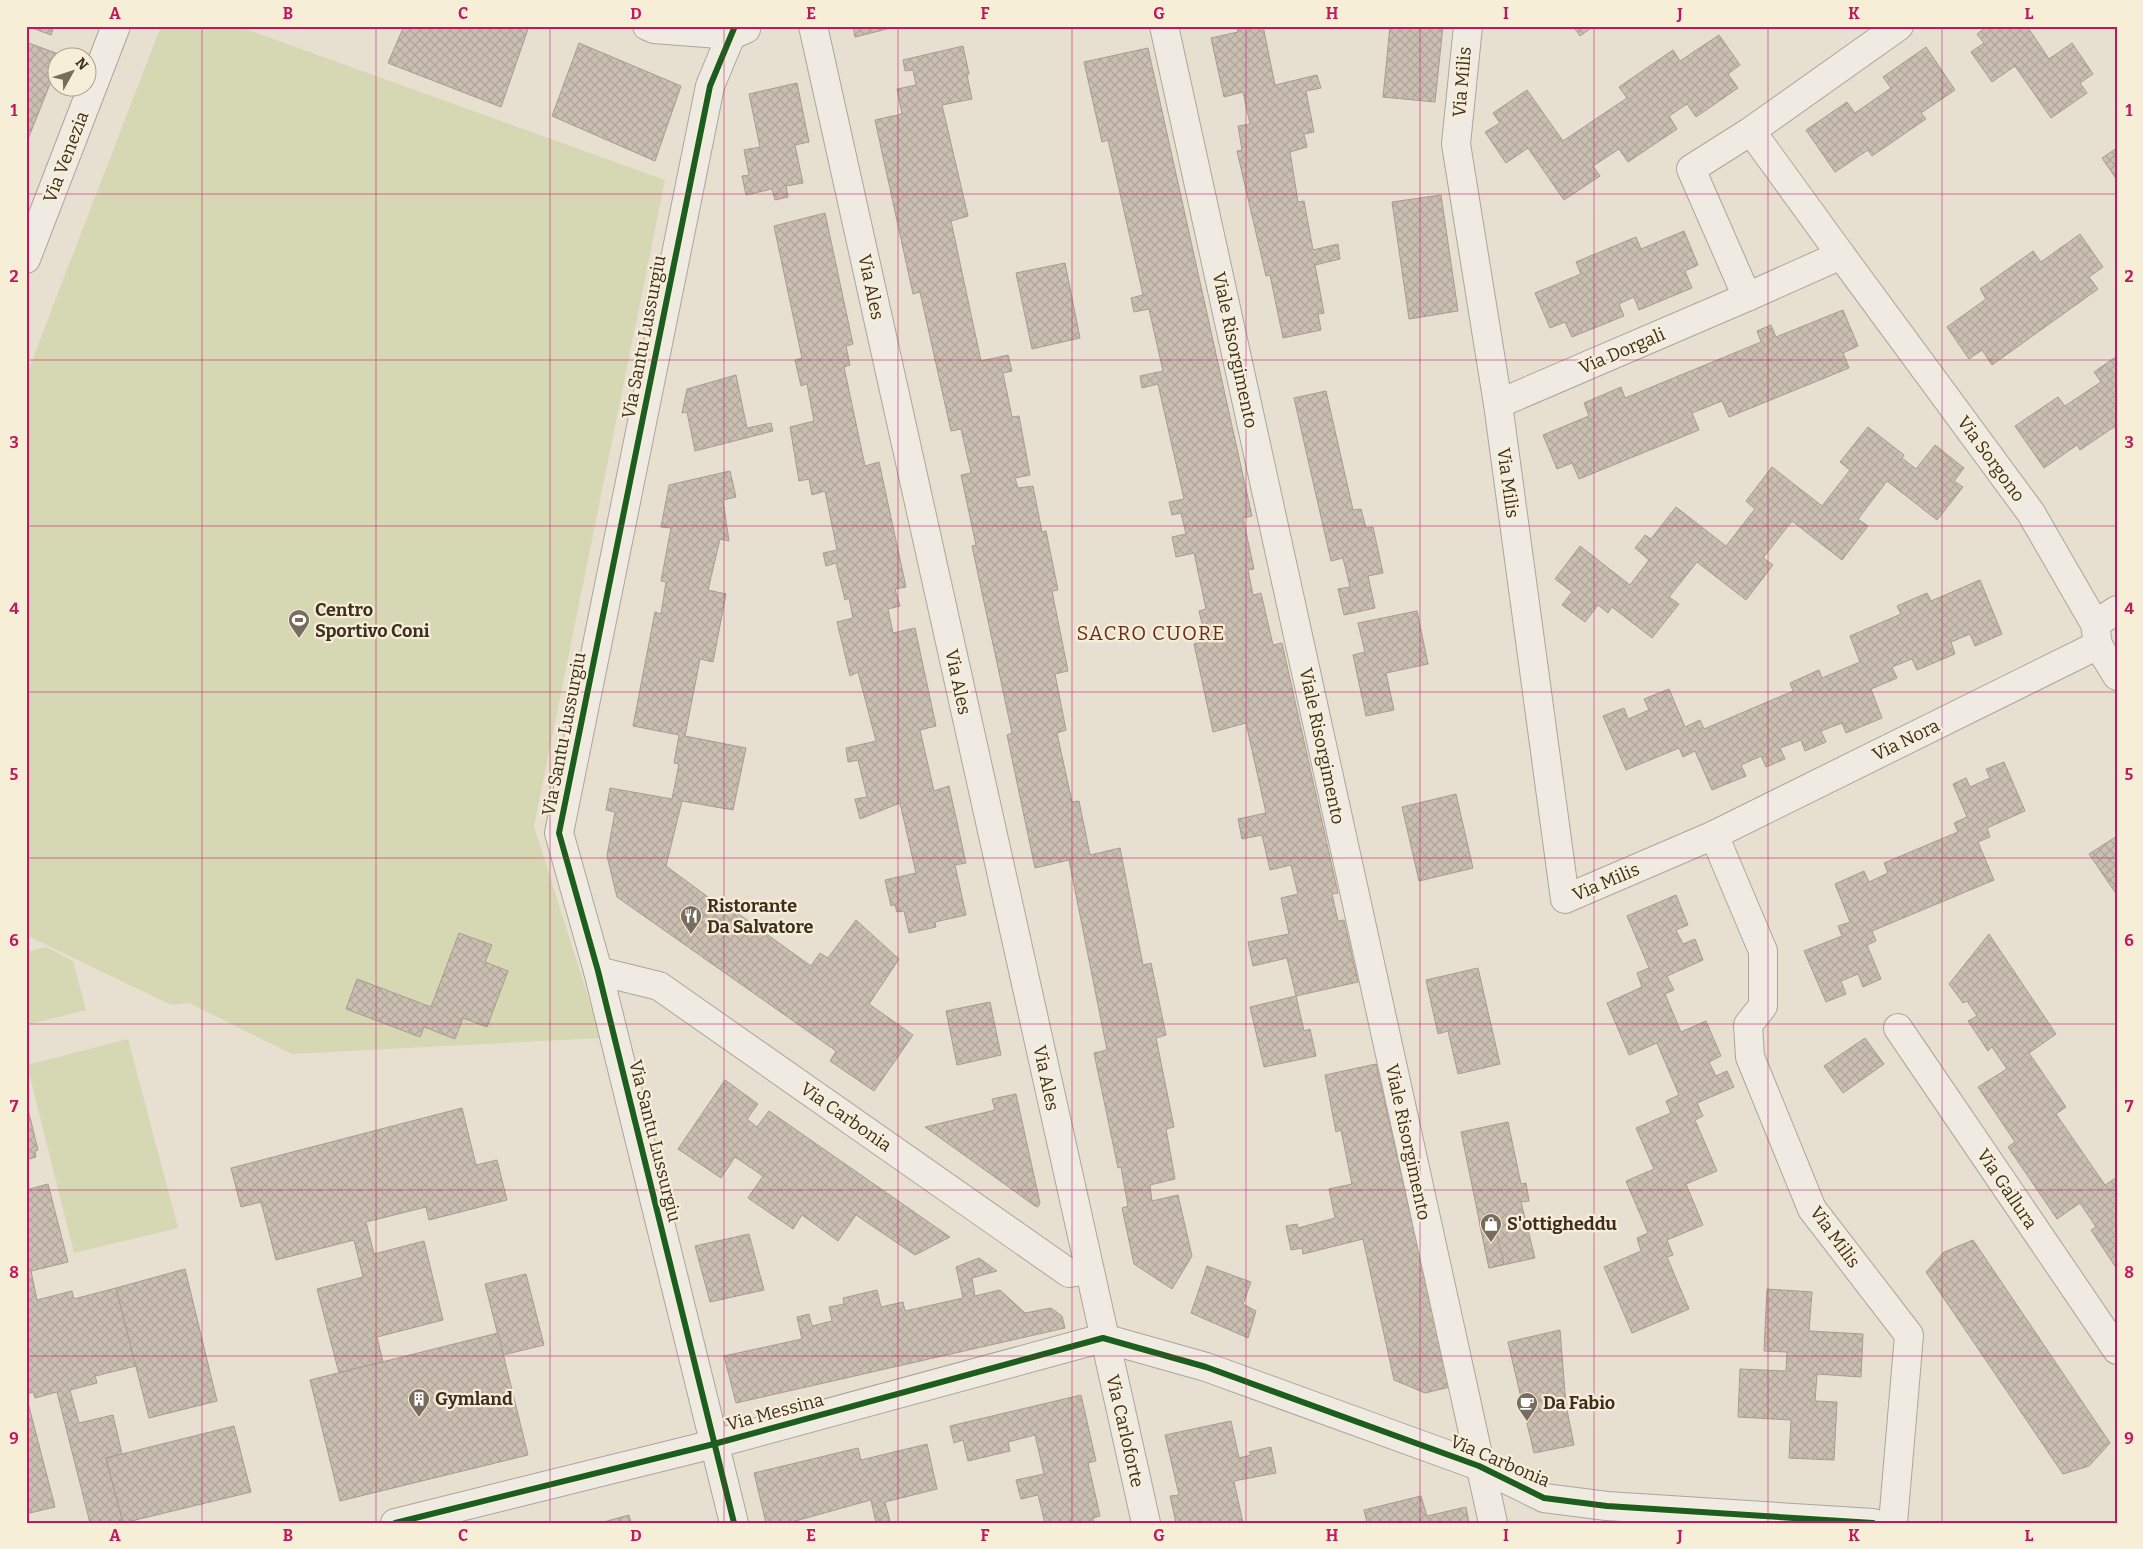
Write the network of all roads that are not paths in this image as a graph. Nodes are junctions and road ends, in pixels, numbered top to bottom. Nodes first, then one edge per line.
1 (116, 26) edge
2 (647, 26) edge
3 (813, 26) edge
4 (1164, 26) edge
5 (1468, 26) edge
6 (1898, 26) edge
7 (740, 29) edge
8 (1751, 130) junction
9 (1841, 255) junction
10 (26, 259) edge
11 (1747, 298) junction
12 (1498, 404) junction
13 (2103, 626) edge
14 (2117, 676) edge
15 (1714, 835) junction
16 (598, 971) junction
17 (1898, 1028) dead end
18 (1088, 1270) junction
19 (1104, 1338) junction
20 (2117, 1350) edge
21 (714, 1444) junction
22 (1479, 1466) junction
23 (395, 1523) edge
24 (734, 1523) edge
25 (1146, 1523) edge
26 (1493, 1523) edge
27 (1873, 1523) edge
28 (1893, 1523) edge

1 - 10 street, Via Venezia
2 - 7 street
3 - 18 street, Via Ales
4 - 22 street, Viale Risorgimento
5 - 12 street, Via Milis
6 - 8 street
7 - 16 street, Via Santu Lussurgiu
8 - 9 street
8 - 11 street
9 - 11 street, Via Dorgali
9 - 13 street, Via Sorgono
11 - 12 street, Via Dorgali
12 - 15 street, Via Milis
13 - 14 street, Via Sorgono
13 - 15 street, Via Nora
15 - 28 street, Via Milis
16 - 18 street, Via Carbonia
16 - 21 street, Via Santu Lussurgiu
17 - 20 street, Via Gallura
18 - 19 street, Via Ales
19 - 21 street, Via Messina
19 - 22 street, Via Carbonia
19 - 25 street, Via Carloforte
21 - 23 street, Via Messina
21 - 24 street, Via Santu Lussurgiu
22 - 26 street, Viale Risorgimento
22 - 27 street, Via Carbonia

